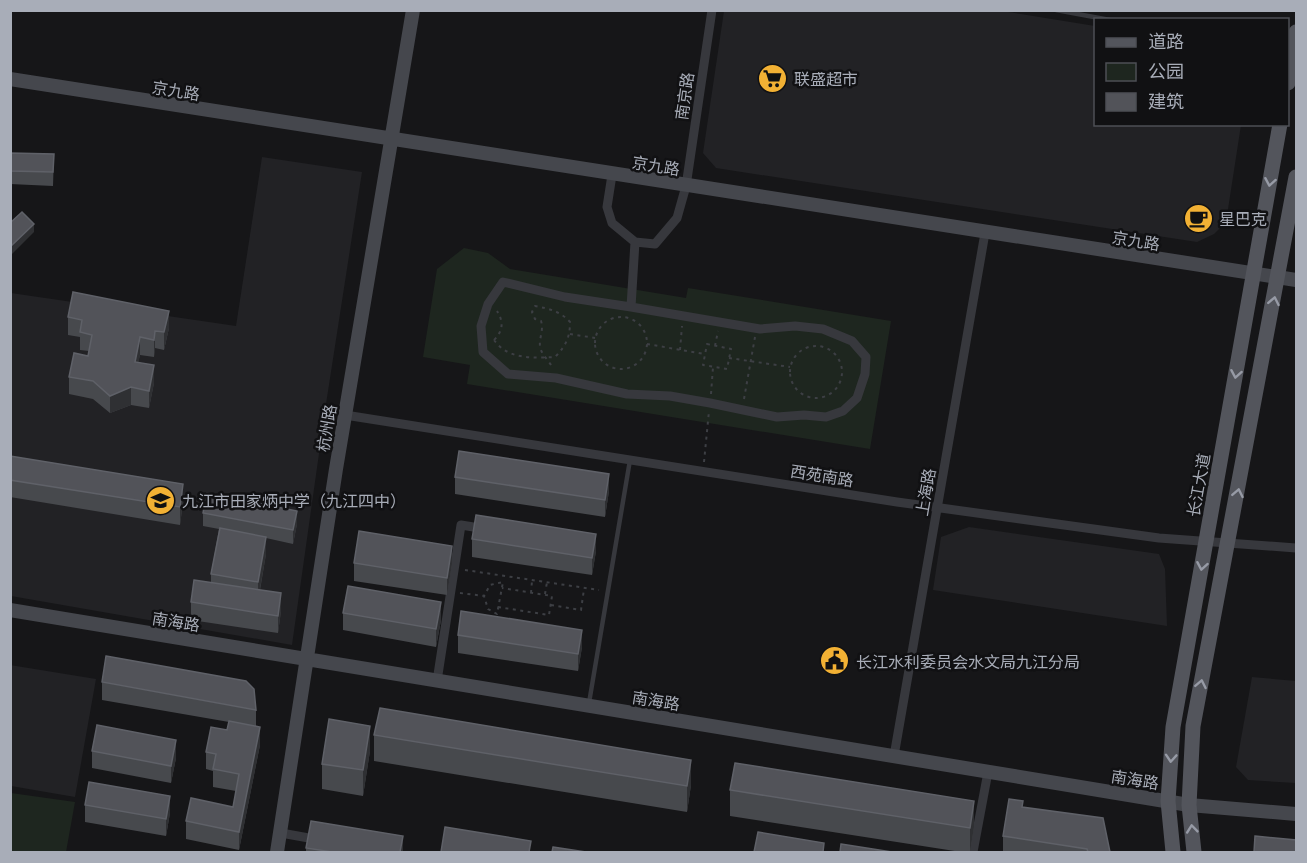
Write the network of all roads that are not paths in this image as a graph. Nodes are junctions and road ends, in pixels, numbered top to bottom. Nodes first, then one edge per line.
1 (413, 10) edge
2 (712, 10) edge
3 (1056, 10) edge
4 (1099, 18) edge
5 (1296, 32) edge
6 (1290, 49) edge
7 (10, 79) edge
8 (1280, 126) edge
9 (392, 140) junction
10 (612, 175) junction
11 (1296, 177) edge
12 (686, 186) junction
13 (985, 233) junction
14 (635, 242) junction
15 (1254, 275) junction
16 (1278, 279) junction
17 (1296, 280) edge
18 (631, 307) junction
19 (345, 415) junction
20 (630, 459) junction
21 (937, 507) junction
22 (495, 530) edge
23 (1206, 542) junction
24 (1228, 543) junction
25 (1296, 548) edge
26 (10, 610) edge
27 (307, 659) junction
28 (437, 681) junction
29 (588, 706) junction
30 (894, 756) junction
31 (988, 772) junction
32 (1168, 801) junction
33 (1189, 805) junction
34 (1296, 814) edge
35 (281, 833) junction
36 (328, 841) edge
37 (277, 852) edge
38 (973, 852) edge
39 (1173, 852) edge
40 (1194, 852) edge

1 - 9 main road, 杭州路
2 - 12 street, 南京路
3 - 4 lane
5 - 6 main road
7 - 9 main road, 京九路
8 -> 15 main road, 长江大道
9 - 10 main road, 京九路
9 - 19 main road, 杭州路
10 - 12 main road, 京九路
10 - 14 street
11 - 16 main road
12 - 13 main road, 京九路
12 - 14 street, 南京路
13 - 15 main road, 京九路
13 - 21 street, 上海路
14 - 18 street
15 - 16 main road, 京九路
15 -> 23 main road, 长江大道
16 - 17 main road, 京九路
24 -> 16 main road
18 - 18 street
19 - 20 street, 西苑南路
19 - 27 main road, 杭州路
20 - 21 street, 西苑南路
20 - 29 lane
21 - 23 street, 西苑南路
21 - 30 street, 上海路
22 - 28 street
23 - 24 street, 西苑南路
23 -> 32 main road, 长江大道
24 - 25 street, 西苑南路
33 -> 24 main road
26 - 27 main road, 南海路
27 - 28 main road, 南海路
27 - 35 main road, 杭州路
28 - 29 main road, 南海路
29 - 30 main road, 南海路
30 - 31 main road, 南海路
31 - 32 main road, 南海路
31 - 38 street
32 - 33 main road, 南海路
32 - 39 main road, 长江大道
33 - 34 main road, 南海路
40 -> 33 main road
35 - 36 street
35 - 37 main road, 杭州路

